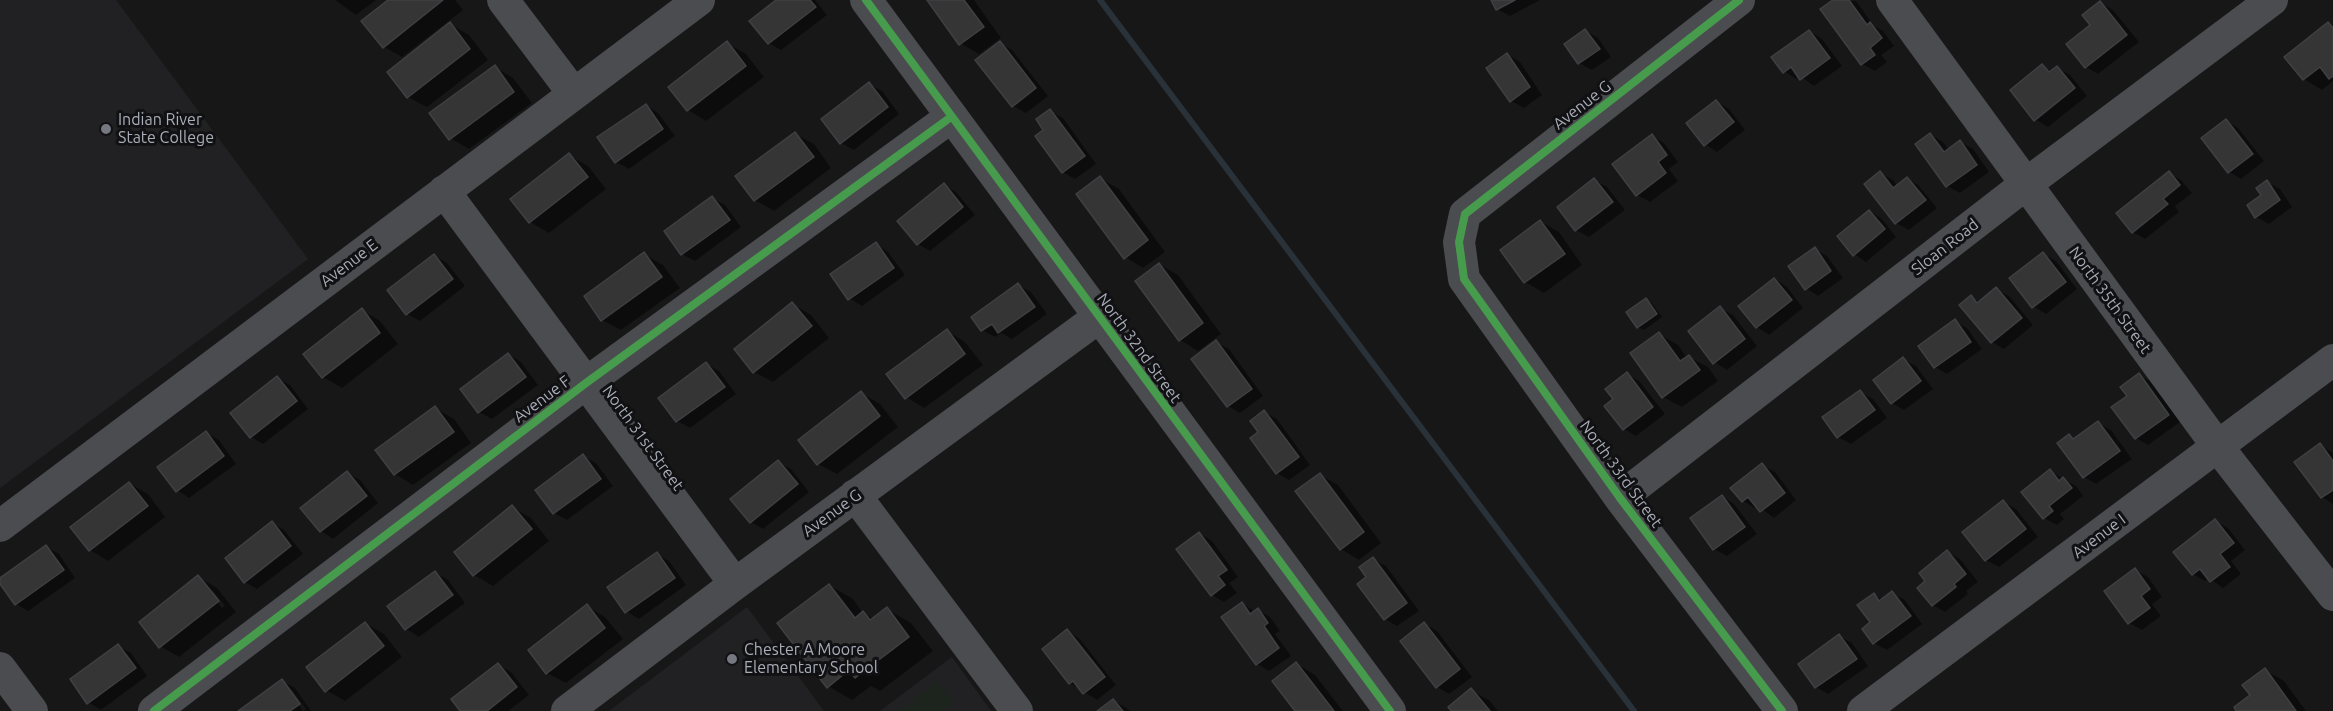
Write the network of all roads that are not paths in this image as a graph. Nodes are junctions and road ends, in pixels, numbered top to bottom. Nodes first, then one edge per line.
1 (503, 0) edge
2 (699, 0) edge
3 (866, 0) edge
4 (1739, 0) edge
5 (1892, 0) edge
6 (2272, 0) edge
7 (574, 94) junction
8 (951, 117) junction
9 (2026, 184) junction
10 (444, 191) junction
11 (1460, 242) joint
12 (1099, 317) junction
13 (2333, 360) edge
14 (586, 383) junction
15 (2218, 447) junction
16 (855, 495) junction
17 (1620, 498) junction
18 (0, 526) edge
19 (735, 584) junction
20 (2333, 596) edge
21 (0, 668) edge
22 (32, 711) edge
23 (154, 711) edge
24 (567, 711) edge
25 (1017, 711) edge
26 (1390, 711) edge
27 (1782, 711) edge
28 (1863, 711) edge

1 - 7 street
2 - 7 street, Avenue E
3 - 8 street, North 32nd Street
4 - 11 street, Avenue G
5 - 9 street, North 35th Street
6 - 9 street, Sloan Road
7 - 10 street, Avenue E
8 - 12 street, North 32nd Street
8 - 14 street, Avenue F
9 - 15 street, North 35th Street
9 - 17 street, Sloan Road
10 - 14 street, North 31st Street
10 - 18 street, Avenue E
11 - 17 street, North 33rd Street
12 - 16 street, Avenue G
12 - 26 street, North 32nd Street
13 - 15 street, Avenue I
14 - 19 street, North 31st Street
14 - 23 street, Avenue F
15 - 20 street, North 35th Street
15 - 28 street, Avenue I
16 - 19 street, Avenue G
16 - 25 street
17 - 27 street, North 33rd Street
19 - 24 street, Avenue G
21 - 22 street

